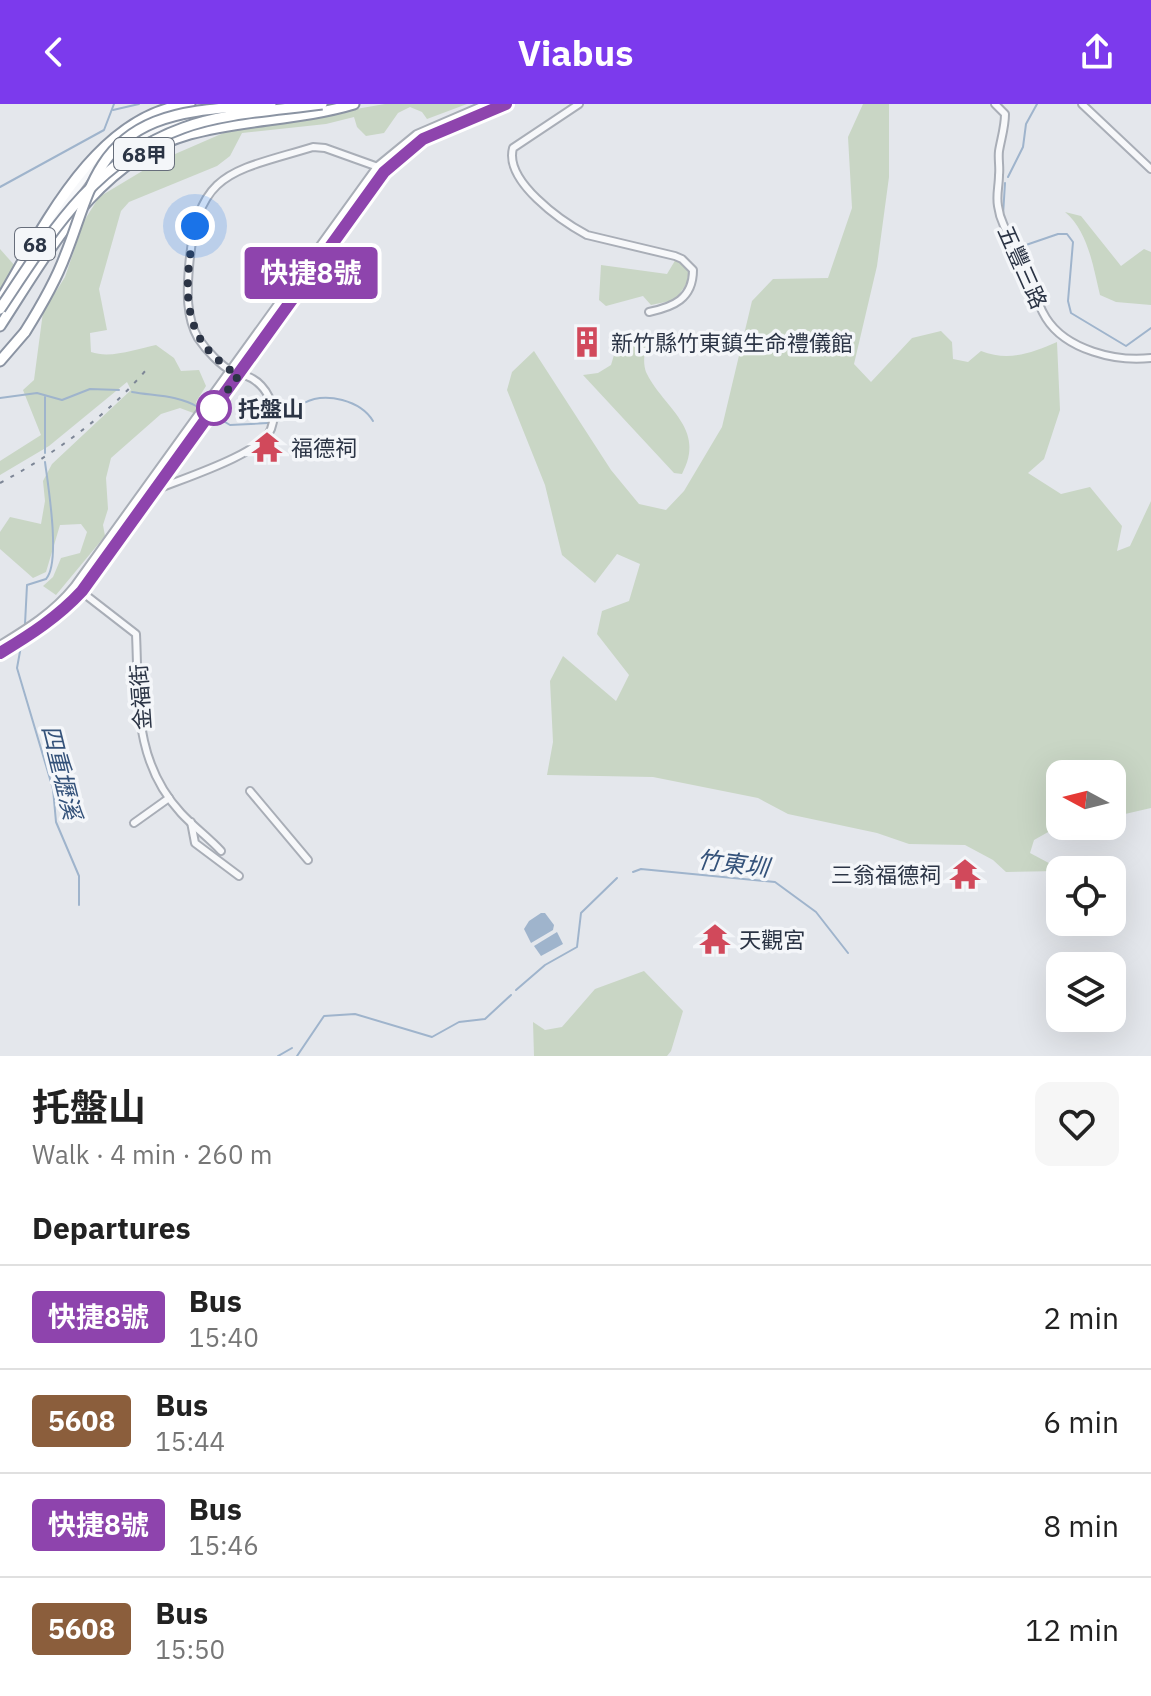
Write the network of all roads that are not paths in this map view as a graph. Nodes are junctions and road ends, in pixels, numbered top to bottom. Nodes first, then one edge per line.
1 (190, 104) edge
2 (262, 104) edge
3 (271, 104) edge
4 (295, 104) edge
5 (322, 104) edge
6 (354, 104) edge
7 (489, 104) edge
8 (506, 104) edge
9 (579, 104) edge
10 (995, 104) edge
11 (1082, 104) edge
12 (213, 116) junction
13 (141, 138) junction
14 (378, 167) junction
15 (1151, 169) edge
16 (72, 198) junction
17 (0, 301) edge
18 (2, 312) edge
19 (649, 312) dead end
20 (0, 326) edge
21 (1151, 358) edge
22 (0, 361) edge
23 (236, 374) junction
24 (154, 491) junction
25 (144, 493) junction
26 (79, 589) junction
27 (0, 646) edge
28 (0, 653) edge
29 (250, 791) dead end
30 (169, 798) junction
31 (191, 822) junction
32 (134, 823) dead end
33 (221, 851) dead end
34 (308, 860) dead end
35 (239, 876) dead end

1 - 17 highway, 68, bridge
2 - 12 street
3 - 22 highway, 68, bridge
4 - 12 street
5 - 18 highway, 68甲, bridge
6 - 18 highway, 68甲, bridge
7 - 14 main road
8 - 23 main road
9 - 19 street
10 - 21 street, 五豐三路
11 - 15 street
12 - 13 street
13 - 16 street
13 - 16 street
14 - 23 main road
14 - 23 street
16 - 18 street
18 - 20 highway, 68甲
23 - 24 main road
23 - 24 street
23 - 25 main road
24 - 25 street
24 - 26 main road
25 - 26 main road
26 - 27 main road
26 - 28 main road
26 - 30 street, 金福街
29 - 34 street
30 - 31 street, 金福街
30 - 32 street
31 - 33 street, 金福街
31 - 35 street, 金福街

